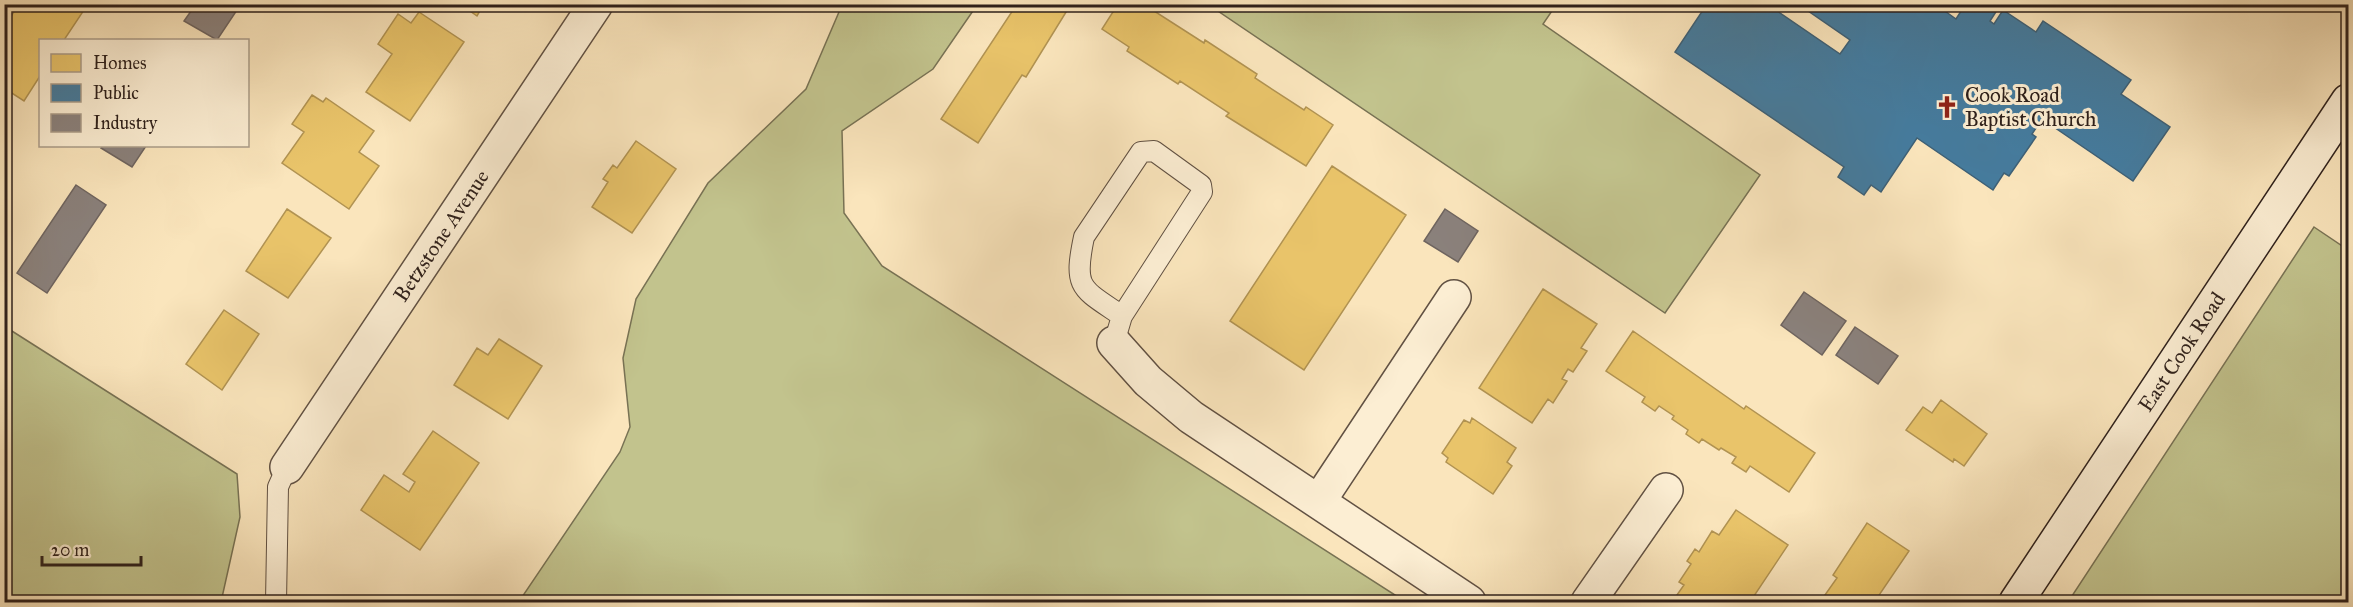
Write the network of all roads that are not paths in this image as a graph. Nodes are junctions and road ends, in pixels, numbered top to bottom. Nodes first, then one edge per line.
1 (596, 4) edge
2 (2349, 101) edge
3 (1454, 297) dead end
4 (1118, 330) junction
5 (287, 467) joint
6 (1666, 490) dead end
7 (1319, 501) junction
8 (276, 603) edge
9 (1469, 603) edge
10 (1588, 603) edge
11 (2016, 603) edge

1 - 5 street, Betzstone Avenue
2 - 11 street, East Cook Road
3 - 7 street
4 - 4 lane
4 - 7 street
5 - 8 lane
6 - 10 street
7 - 9 street

